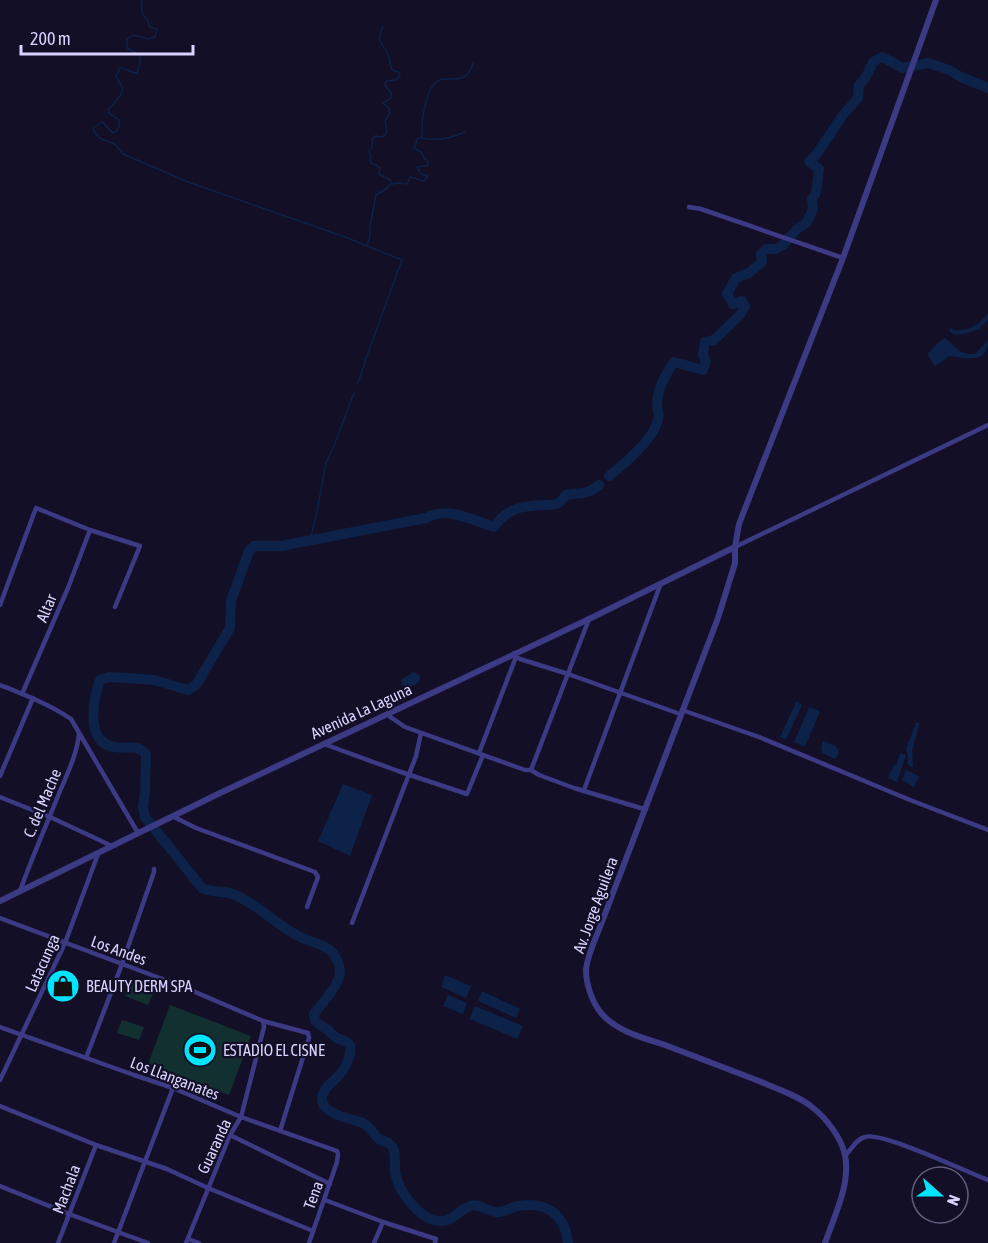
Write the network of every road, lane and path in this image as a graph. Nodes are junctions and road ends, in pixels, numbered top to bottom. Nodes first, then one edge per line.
1 (936, 0) edge
2 (689, 207) dead end
3 (843, 258) junction
4 (988, 424) edge
5 (90, 530) junction
6 (735, 547) junction
7 (661, 583) junction
8 (0, 605) edge
9 (115, 607) dead end
10 (590, 619) junction
11 (515, 655) junction
12 (568, 674) junction
13 (0, 685) edge
14 (619, 692) junction
15 (22, 694) junction
16 (33, 698) junction
17 (681, 712) junction
18 (387, 714) junction
19 (422, 733) junction
20 (79, 734) junction
21 (324, 744) junction
22 (481, 754) junction
23 (531, 770) junction
24 (408, 774) junction
25 (0, 776) edge
26 (584, 790) junction
27 (0, 797) edge
28 (644, 809) junction
29 (172, 816) junction
30 (50, 817) junction
31 (988, 830) edge
32 (138, 833) junction
33 (112, 846) junction
34 (98, 854) junction
35 (154, 869) dead end
36 (20, 891) junction
37 (0, 901) edge
38 (307, 907) dead end
39 (2, 919) edge
40 (352, 922) dead end
41 (0, 927) edge
42 (65, 943) junction
43 (122, 964) junction
44 (263, 1021) junction
45 (0, 1027) edge
46 (22, 1034) junction
47 (86, 1058) junction
48 (0, 1080) edge
49 (173, 1088) junction
50 (0, 1106) edge
51 (241, 1117) junction
52 (280, 1131) junction
53 (230, 1134) junction
54 (96, 1145) junction
55 (339, 1154) joint
56 (845, 1156) junction
57 (145, 1162) junction
58 (988, 1180) edge
59 (330, 1184) junction
60 (0, 1186) edge
61 (208, 1188) junction
62 (325, 1200) junction
63 (69, 1214) junction
64 (383, 1222) junction
65 (313, 1231) junction
66 (118, 1232) junction
67 (187, 1241) edge
68 (436, 1241) edge
69 (58, 1243) edge
70 (114, 1243) edge
71 (148, 1243) edge
72 (199, 1243) edge
73 (309, 1243) edge
74 (374, 1243) edge
75 (825, 1243) edge

1 - 3 street, Av. Jorge Aguilera
2 - 3 street
3 - 6 street, Av. Jorge Aguilera
4 - 6 street
5 - 8 street
5 - 9 street
5 - 15 street, Altar
6 - 7 street, Avenida La Laguna
6 - 17 street, Av. Jorge Aguilera
7 - 10 street, Avenida La Laguna
7 - 14 street
10 - 11 street, Avenida La Laguna
10 - 12 street
11 - 12 street
11 - 18 street, Avenida La Laguna
11 - 22 street
12 - 14 street
12 - 23 street
13 - 15 street
14 - 17 street
14 - 26 street
15 - 16 street
16 - 20 street
16 - 25 street
17 - 28 street, Av. Jorge Aguilera
17 - 31 street
18 - 19 street
18 - 21 street, Avenida La Laguna
19 - 22 street
19 - 24 street
20 - 30 street, C. del Mache
20 - 32 street
21 - 24 street
21 - 29 street, Avenida La Laguna
22 - 23 street
22 - 24 street
23 - 26 street
24 - 40 street
26 - 28 street
27 - 30 street
28 - 56 street, Av. Jorge Aguilera
29 - 32 street, Avenida La Laguna
29 - 38 street
30 - 33 street
30 - 36 street, C. del Mache
32 - 33 street, Avenida La Laguna
33 - 34 street, Avenida La Laguna
34 - 36 street, Avenida La Laguna
34 - 42 street, Latacunga
35 - 43 street
36 - 37 street, Avenida La Laguna
39 - 41 street
39 - 42 street, Los Andes
42 - 43 street, Los Andes
42 - 46 street, Latacunga
43 - 44 street, Los Andes
43 - 47 street
44 - 51 street, Guaranda
44 - 52 street, Los Andes
45 - 46 street, Los Llanganates
46 - 47 street, Los Llanganates
46 - 48 street, Latacunga
47 - 49 street, Los Llanganates
49 - 51 street, Los Llanganates
49 - 57 street
50 - 54 street
51 - 52 street, Los Llanganates
51 - 53 street, Guaranda
52 - 55 street, Los Llanganates
53 - 59 street
53 - 61 street, Guaranda
54 - 57 street
54 - 63 street, Machala
55 - 59 street, Tena
56 - 58 street
56 - 75 street, Av. Jorge Aguilera
57 - 61 street
57 - 66 street
59 - 62 street, Tena
60 - 63 street
61 - 65 street
61 - 67 street, Guaranda
62 - 64 street
62 - 65 street, Tena
63 - 66 street
63 - 69 street, Machala
64 - 68 street
64 - 74 street
65 - 73 street, Tena
66 - 70 street
66 - 71 street
67 - 72 street

